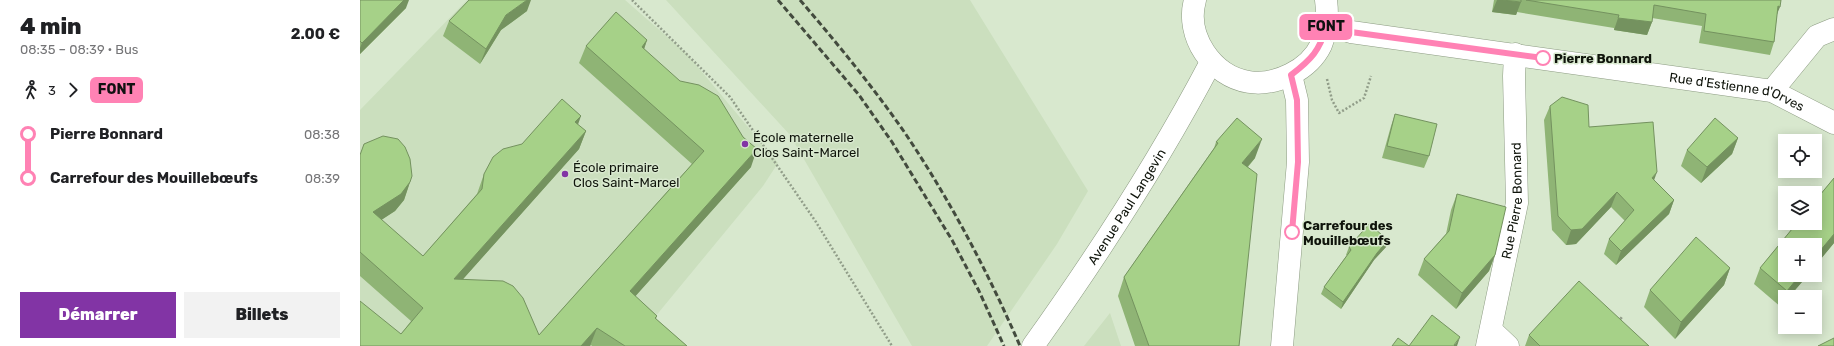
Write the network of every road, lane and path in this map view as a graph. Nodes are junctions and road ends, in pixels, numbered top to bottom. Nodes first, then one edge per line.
1 (632, 0) edge
2 (1195, 0) edge
3 (1326, 0) edge
4 (1327, 26) junction
5 (1834, 29) edge
6 (1515, 54) junction
7 (1211, 62) junction
8 (1291, 75) junction
9 (1371, 76) dead end
10 (1772, 91) junction
11 (1297, 100) junction
12 (1834, 123) edge
13 (1622, 317) dead end
14 (1616, 323) edge
15 (1489, 338) edge
16 (892, 346) edge
17 (1033, 346) edge
18 (1282, 346) edge
19 (1508, 346) edge

1 - 16 path
2 - 7 street
3 - 4 street
4 - 6 street, Rue d'Estienne d'Orves
4 - 8 street
5 - 10 street
6 - 10 street, Rue d'Estienne d'Orves
6 - 15 street, Rue Pierre Bonnard
7 - 8 street
7 - 17 street, Avenue Paul Langevin
8 - 11 street
9 - 11 path
10 - 12 street, Rue d'Estienne d'Orves
11 - 18 street
13 - 14 path
15 - 19 street

